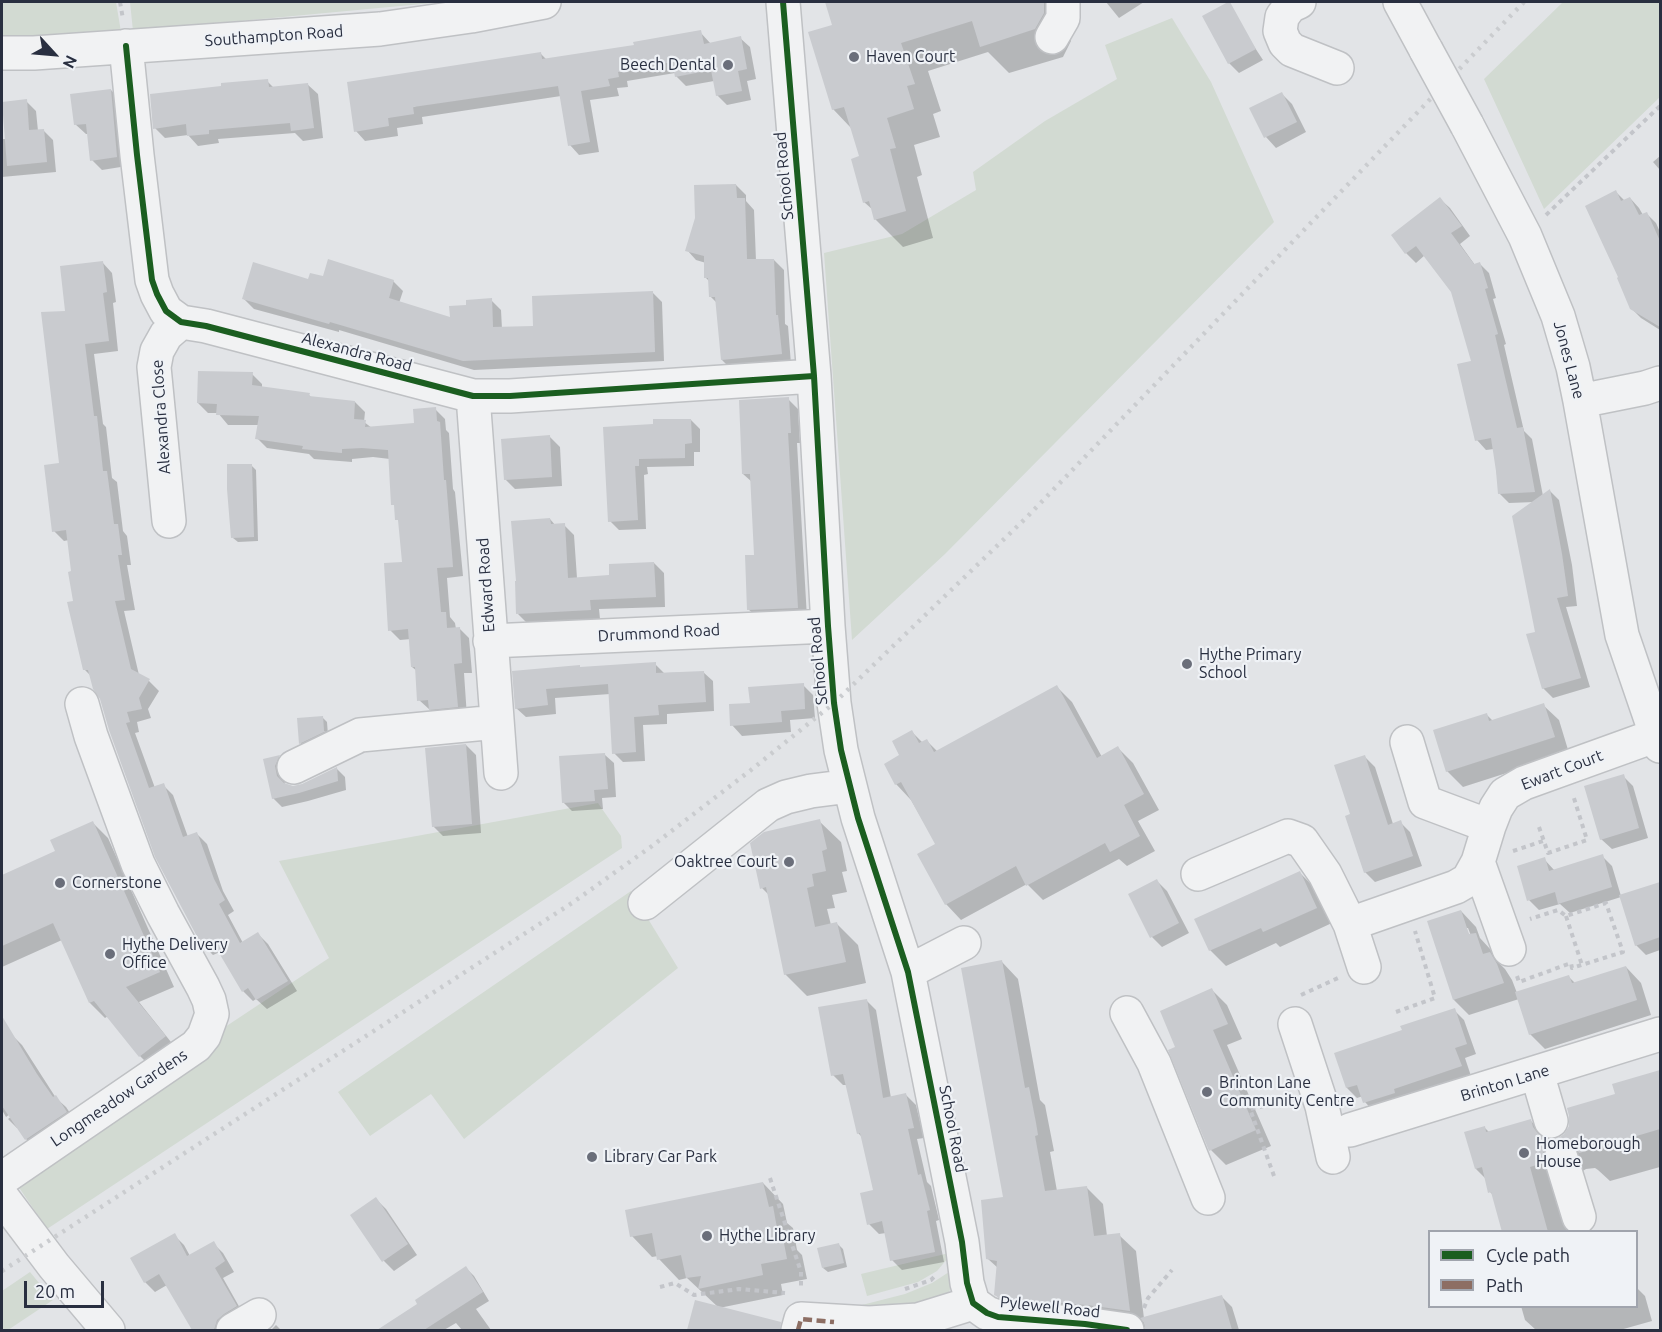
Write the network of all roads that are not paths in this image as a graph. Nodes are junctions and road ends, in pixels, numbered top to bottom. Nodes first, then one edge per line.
1 (544, 2) edge
2 (783, 2) edge
3 (1063, 2) edge
4 (1299, 2) edge
5 (1400, 2) edge
6 (1052, 38) dead end
7 (126, 46) junction
8 (2, 53) edge
9 (1336, 68) dead end
10 (181, 322) junction
11 (814, 376) junction
12 (1660, 383) edge
13 (473, 396) junction
14 (1580, 400) junction
15 (169, 521) dead end
16 (828, 626) junction
17 (490, 641) junction
18 (82, 704) dead end
19 (496, 722) junction
20 (1659, 740) edge
21 (1407, 742) dead end
22 (294, 767) dead end
23 (501, 773) dead end
24 (850, 786) junction
25 (1489, 826) junction
26 (1478, 862) junction
27 (1198, 874) dead end
28 (645, 903) dead end
29 (1350, 924) junction
30 (1505, 938) road end
31 (964, 943) dead end
32 (1364, 967) road end
33 (908, 972) junction
34 (1126, 1013) dead end
35 (1295, 1024) road end
36 (1660, 1034) edge
37 (1537, 1073) junction
38 (1551, 1120) dead end
39 (1561, 1158) dead end
40 (2, 1179) edge
41 (2, 1197) edge
42 (1208, 1198) dead end
43 (1579, 1217) dead end
44 (973, 1303) junction
45 (800, 1315) edge
46 (1135, 1320) edge
47 (108, 1330) edge

1 - 7 street, Southampton Road
2 - 11 street, School Road
3 - 6 street
4 - 9 street
5 - 14 street, Jones Lane, bridge
7 - 8 street, Southampton Road
7 - 10 street
10 - 13 street, Alexandra Road
10 - 15 street, Alexandra Close
11 - 13 street, Alexandra Road
11 - 16 street, School Road
12 - 14 street
13 - 17 street, Edward Road
14 - 20 street, Jones Lane
16 - 17 street, Drummond Road
16 - 24 street, School Road
17 - 19 street, Edward Road
18 - 40 street, Longmeadow Gardens
19 - 22 street
19 - 23 street, Edward Road
20 - 25 street, Ewart Court
21 - 25 street
24 - 28 street
24 - 33 street, School Road
25 - 26 street, Ewart Court
26 - 29 street, Ewart Court
26 - 30 street
27 - 29 street
29 - 32 street
31 - 33 street
33 - 44 street, School Road
34 - 42 street
35 - 37 street, Brinton Lane
36 - 37 street, Brinton Lane
37 - 38 street
39 - 43 street
41 - 47 street
44 - 45 street
44 - 46 street, Pylewell Road

